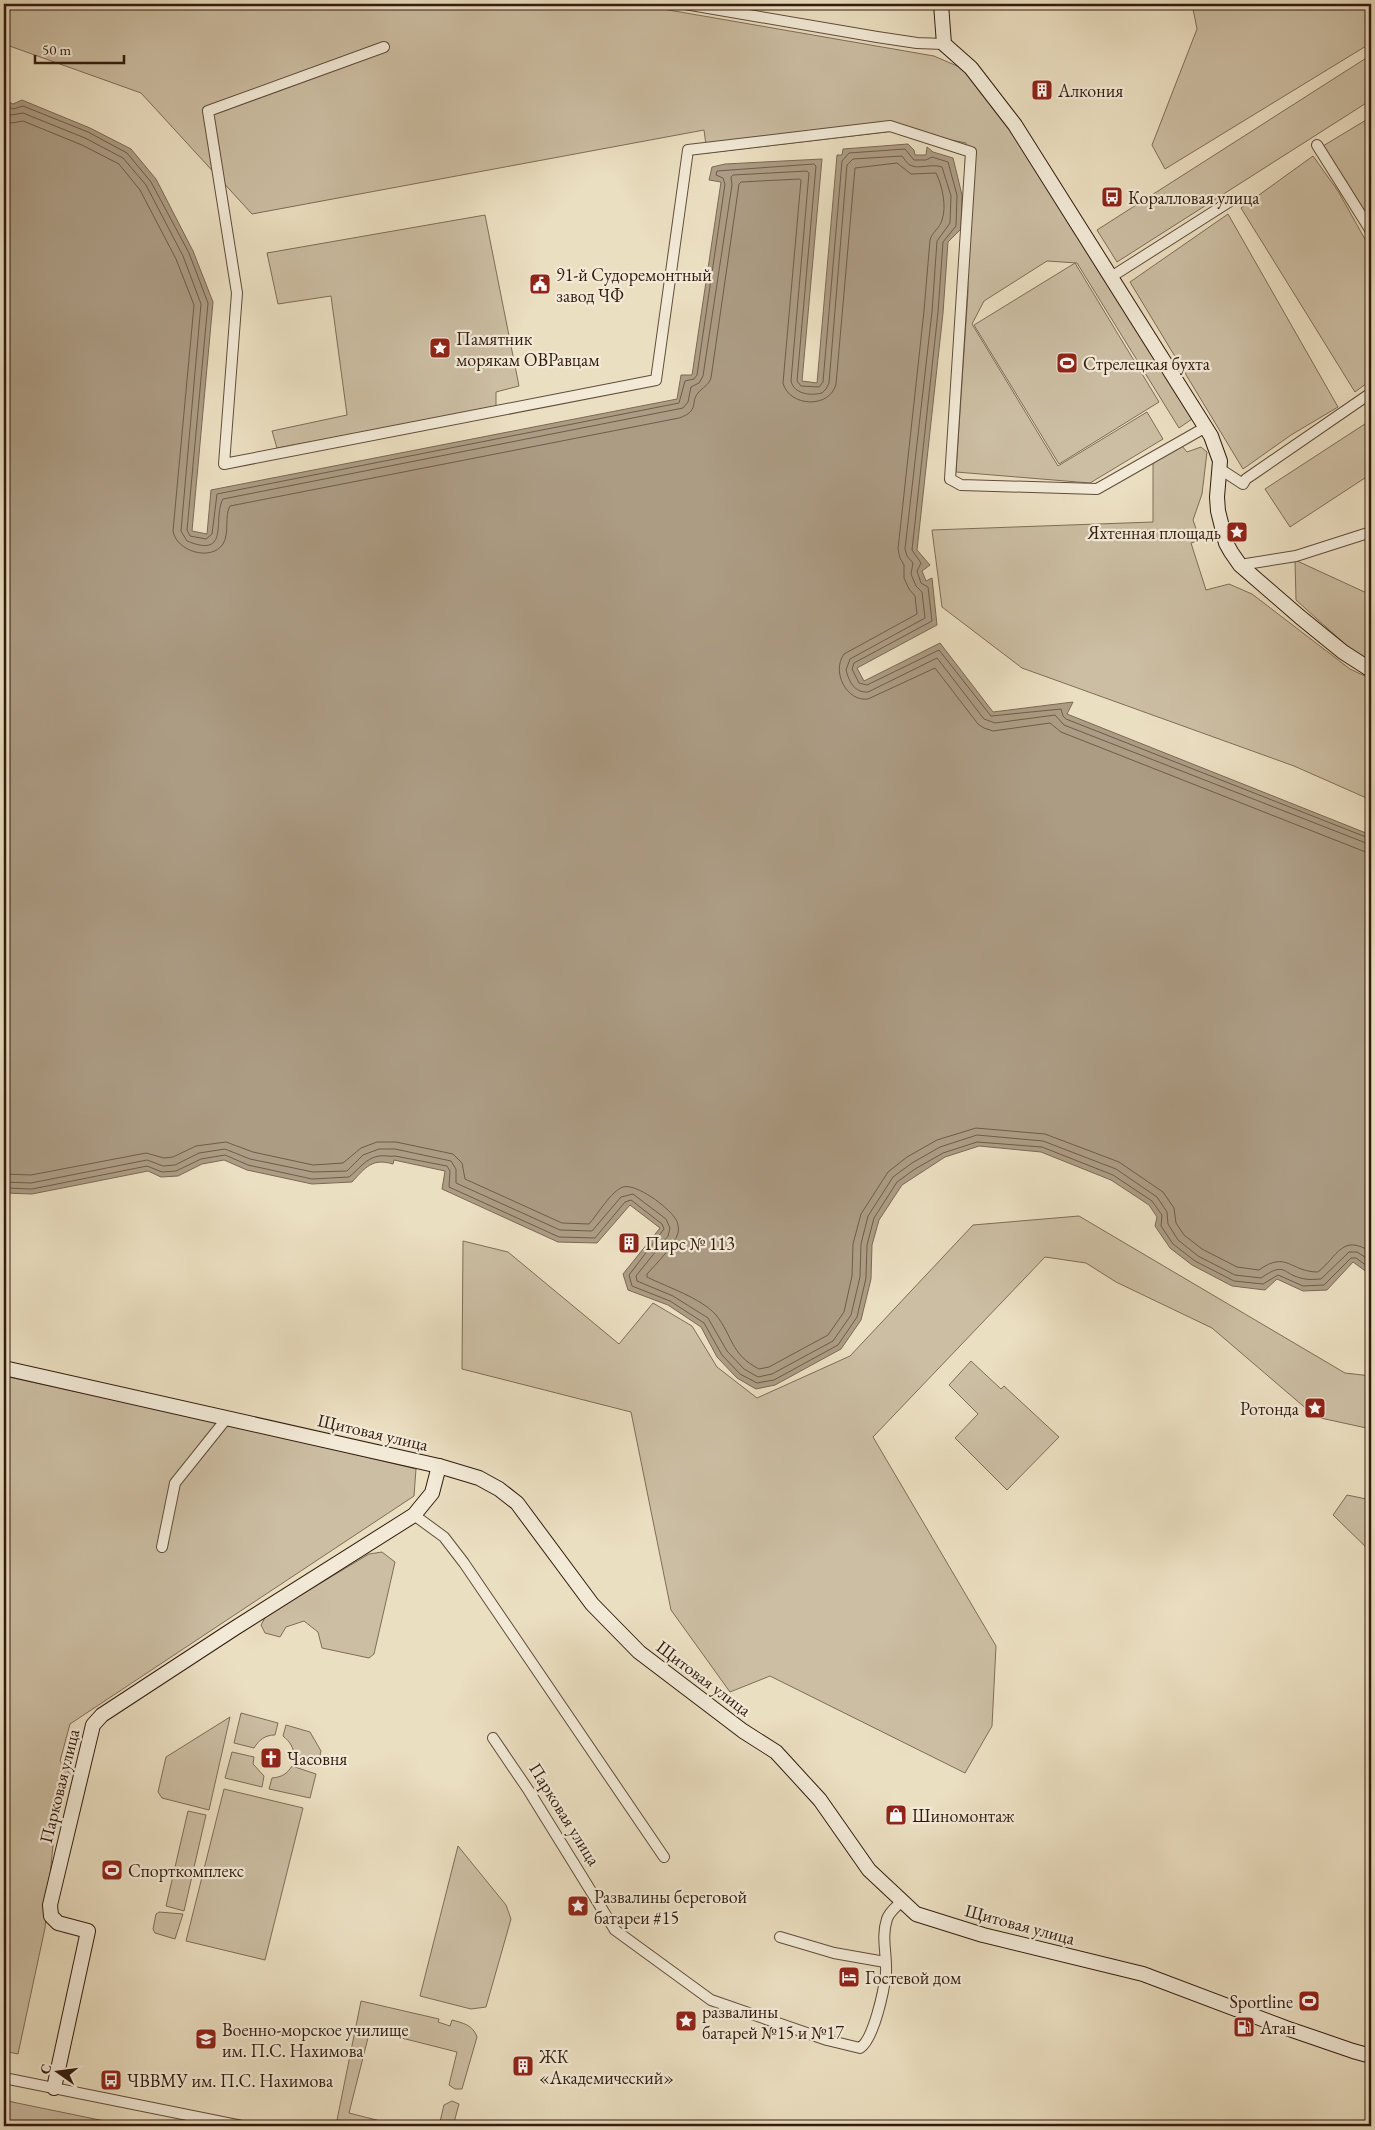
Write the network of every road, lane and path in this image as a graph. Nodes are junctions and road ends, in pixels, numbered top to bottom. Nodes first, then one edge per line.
1 (685, 4) edge
2 (941, 4) edge
3 (944, 44) junction
4 (384, 47) dead end
5 (1317, 145) dead end
6 (1232, 200) dead end
7 (1371, 231) edge
8 (1111, 277) junction
9 (1371, 393) edge
10 (1206, 427) junction
11 (1220, 469) junction
12 (1371, 532) edge
13 (1240, 565) junction
14 (1371, 670) edge
15 (4, 1368) edge
16 (227, 1418) junction
17 (439, 1466) junction
18 (414, 1515) junction
19 (162, 1548) dead end
20 (494, 1738) dead end
21 (664, 1857) dead end
22 (902, 1901) junction
23 (780, 1937) dead end
24 (885, 1962) junction
25 (1371, 2056) edge
26 (4, 2078) edge
27 (54, 2088) junction
28 (242, 2126) edge

1 - 3 street
2 - 3 street
3 - 8 street
4 - 10 street
5 - 7 street
6 - 8 street
8 - 10 street
9 - 11 street
10 - 11 street
11 - 13 street
12 - 13 street
13 - 14 street
15 - 16 street, Щитовая улица
16 - 17 street, Щитовая улица
16 - 19 street
17 - 18 street, Парковая улица
17 - 22 street, Щитовая улица
18 - 21 street
18 - 27 street, Парковая улица
20 - 24 street, Парковая улица
22 - 24 street, Парковая улица
22 - 25 street, Щитовая улица
23 - 24 street
26 - 27 street
27 - 28 street

